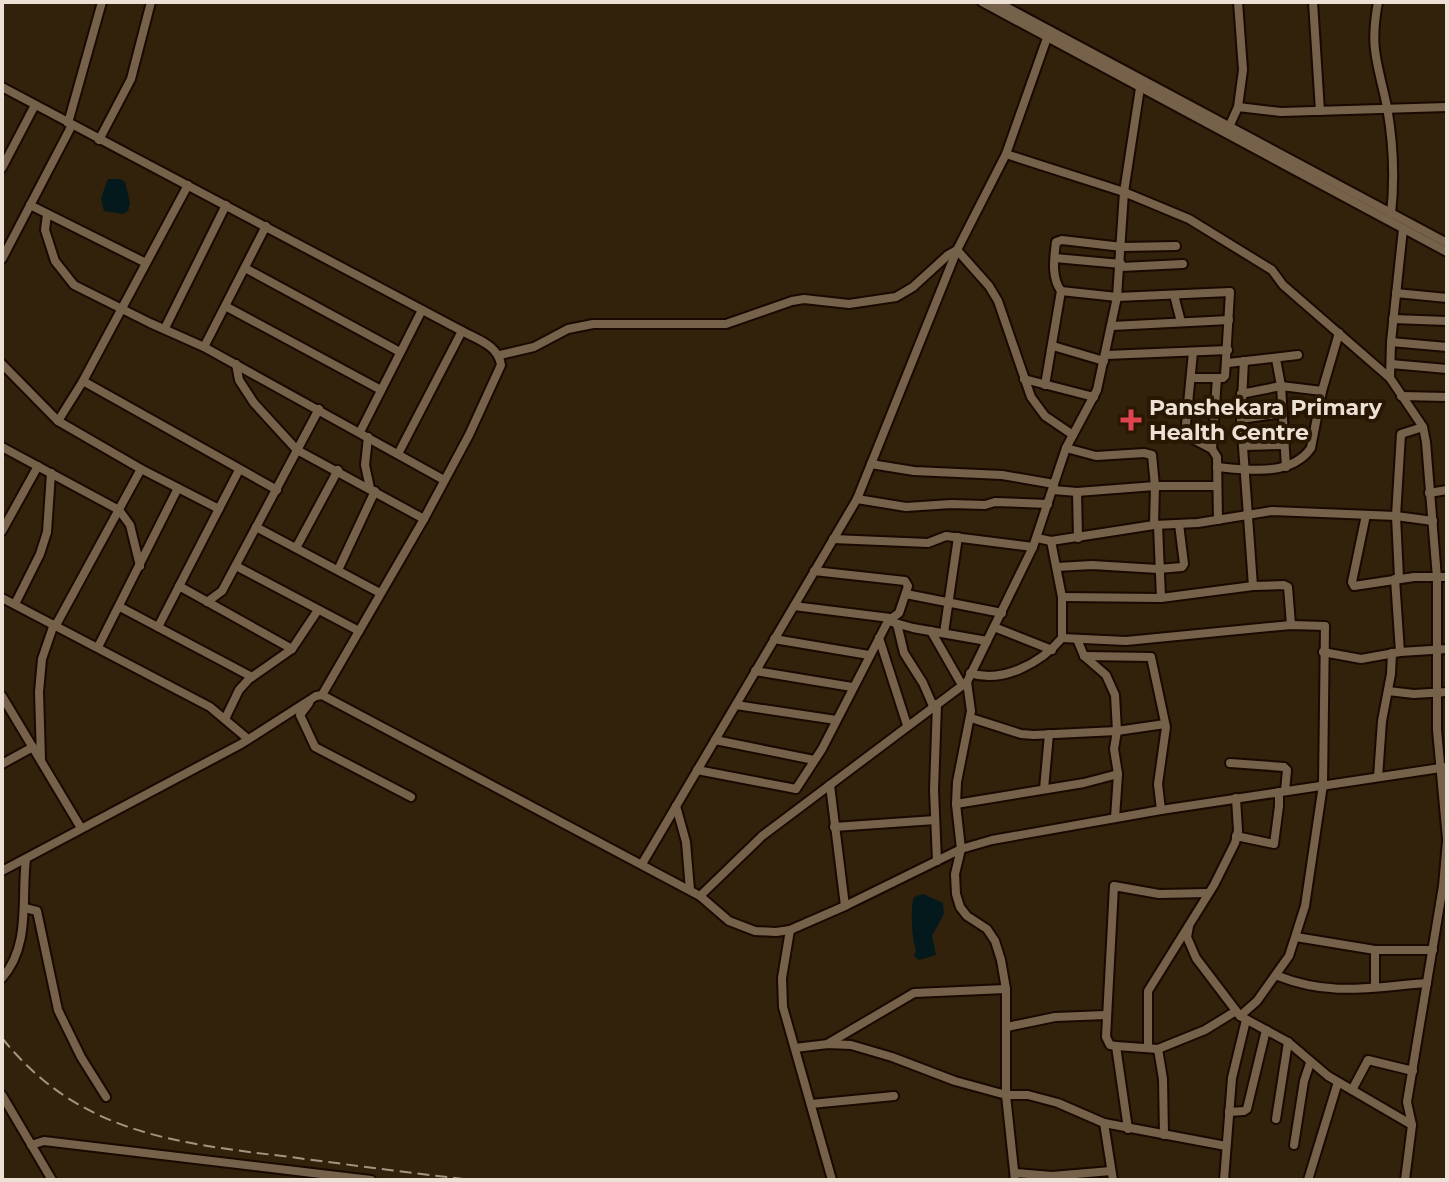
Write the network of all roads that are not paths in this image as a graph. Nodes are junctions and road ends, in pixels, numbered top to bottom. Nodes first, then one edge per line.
1 (102, 2) edge
2 (151, 2) edge
3 (982, 2) edge
4 (997, 2) edge
5 (1238, 2) edge
6 (1313, 2) edge
7 (1378, 2) edge
8 (1013, 15) junction
9 (1047, 38) junction
10 (2, 87) edge
11 (1140, 88) junction
12 (35, 105) junction
13 (1238, 107) junction
14 (1387, 107) junction
15 (1447, 107) edge
16 (1320, 111) junction
17 (70, 124) junction
18 (1229, 127) junction
19 (99, 140) junction
20 (6, 149) edge
21 (1006, 154) junction
22 (2, 168) edge
23 (188, 185) junction
24 (1124, 192) junction
25 (30, 205) junction
26 (226, 205) junction
27 (47, 214) junction
28 (1391, 214) junction
29 (266, 226) junction
30 (1403, 229) junction
31 (1447, 243) edge
32 (1176, 246) dead end
33 (1122, 247) junction
34 (957, 250) junction
35 (4, 252) edge
36 (1447, 252) edge
37 (1055, 258) junction
38 (146, 263) junction
39 (1183, 264) dead end
40 (1121, 266) junction
41 (245, 268) junction
42 (1061, 291) junction
43 (1396, 293) junction
44 (1174, 295) junction
45 (1117, 297) junction
46 (1447, 298) edge
47 (227, 307) junction
48 (122, 308) junction
49 (422, 310) junction
50 (1393, 319) junction
51 (1229, 320) junction
52 (1447, 321) edge
53 (1181, 322) junction
54 (1112, 326) junction
55 (165, 328) junction
56 (462, 331) junction
57 (1339, 333) junction
58 (1391, 342) junction
59 (1053, 346) junction
60 (204, 347) junction
61 (1447, 347) edge
62 (1228, 350) junction
63 (400, 352) junction
64 (1193, 352) junction
65 (500, 355) junction
66 (1298, 355) dead end
67 (1105, 358) junction
68 (1276, 359) junction
69 (1244, 361) junction
70 (1228, 363) junction
71 (2, 364) edge
72 (236, 364) junction
73 (1391, 364) junction
74 (1447, 369) edge
75 (1192, 378) junction
76 (1217, 378) junction
77 (1390, 378) junction
78 (1024, 379) junction
79 (83, 381) junction
80 (1045, 385) junction
81 (1281, 386) junction
82 (381, 390) junction
83 (1322, 391) junction
84 (1241, 394) junction
85 (1401, 396) junction
86 (1094, 397) junction
87 (1447, 397) edge
88 (319, 409) junction
89 (1283, 413) junction
90 (1241, 419) junction
91 (58, 421) junction
92 (1423, 427) junction
93 (364, 434) junction
94 (1073, 435) junction
95 (1284, 445) junction
96 (1243, 446) junction
97 (2, 447) edge
98 (1066, 448) junction
99 (1212, 449) junction
100 (297, 450) junction
101 (398, 454) junction
102 (871, 464) junction
103 (38, 466) junction
104 (1217, 467) junction
105 (1286, 467) junction
106 (141, 469) junction
107 (239, 470) junction
108 (338, 470) junction
109 (1244, 470) junction
110 (51, 473) junction
111 (444, 480) junction
112 (1155, 486) junction
113 (1217, 486) junction
114 (1053, 487) junction
115 (178, 488) junction
116 (277, 490) junction
117 (372, 490) junction
118 (1447, 490) edge
119 (1077, 492) junction
120 (1429, 493) junction
121 (857, 499) junction
122 (1048, 504) junction
123 (219, 509) junction
124 (119, 510) junction
125 (1249, 515) junction
126 (1366, 515) junction
127 (1396, 516) junction
128 (424, 519) junction
129 (1218, 520) junction
130 (1433, 521) junction
131 (1179, 524) junction
132 (1156, 525) junction
133 (256, 527) junction
134 (2, 531) edge
135 (958, 537) junction
136 (1037, 538) junction
137 (1078, 538) junction
138 (833, 539) junction
139 (1051, 541) junction
140 (1033, 547) junction
141 (296, 548) junction
142 (140, 566) junction
143 (236, 566) junction
144 (1057, 567) junction
145 (1158, 569) junction
146 (338, 570) junction
147 (814, 571) junction
148 (1442, 578) edge
149 (1397, 579) junction
150 (179, 586) junction
151 (1253, 586) junction
152 (380, 593) junction
153 (906, 594) junction
154 (1062, 597) junction
155 (2, 598) edge
156 (1161, 598) junction
157 (207, 602) junction
158 (949, 602) junction
159 (15, 604) junction
160 (794, 606) junction
161 (120, 607) junction
162 (318, 610) junction
163 (1002, 613) junction
164 (892, 621) junction
165 (55, 625) junction
166 (1291, 625) junction
167 (158, 627) junction
168 (994, 627) junction
169 (359, 631) junction
170 (931, 631) junction
171 (944, 633) junction
172 (879, 638) junction
173 (1062, 638) junction
174 (774, 639) junction
175 (1077, 639) junction
176 (987, 641) junction
177 (98, 647) junction
178 (292, 649) junction
179 (1052, 650) junction
180 (1443, 650) edge
181 (1323, 652) junction
182 (1396, 652) junction
183 (869, 655) junction
184 (1084, 656) junction
185 (755, 671) junction
186 (252, 677) junction
187 (966, 680) junction
188 (852, 687) junction
189 (1388, 691) junction
190 (1447, 692) edge
191 (1437, 694) junction
192 (2, 696) edge
193 (317, 697) junction
194 (736, 705) junction
195 (935, 705) junction
196 (971, 718) junction
197 (225, 719) junction
198 (836, 720) junction
199 (1165, 724) junction
200 (907, 725) junction
201 (1117, 731) junction
202 (1049, 734) junction
203 (248, 739) junction
204 (715, 740) junction
205 (33, 747) junction
206 (40, 760) junction
207 (814, 760) junction
208 (1230, 763) dead end
209 (2, 764) edge
210 (1443, 768) edge
211 (697, 770) junction
212 (1118, 774) junction
213 (1378, 777) junction
214 (830, 785) junction
215 (1323, 785) junction
216 (1044, 789) junction
217 (1282, 791) junction
218 (411, 797) dead end
219 (1236, 798) junction
220 (956, 804) junction
221 (676, 806) junction
222 (1161, 810) junction
223 (1115, 818) junction
224 (935, 820) junction
225 (834, 827) junction
226 (81, 828) junction
227 (1236, 836) junction
228 (1447, 840) edge
229 (961, 849) junction
230 (26, 859) junction
231 (937, 861) junction
232 (642, 864) junction
233 (2, 871) edge
234 (690, 890) junction
235 (1208, 893) junction
236 (700, 896) junction
237 (845, 906) junction
238 (25, 908) junction
239 (1189, 926) junction
240 (790, 930) junction
241 (1296, 937) junction
242 (1375, 950) junction
243 (1433, 950) junction
244 (1278, 976) junction
245 (2, 978) edge
246 (1427, 983) junction
247 (1375, 987) junction
248 (1006, 989) junction
249 (1106, 1015) junction
250 (1241, 1016) junction
251 (1007, 1027) junction
252 (1266, 1030) junction
253 (1288, 1042) junction
254 (828, 1044) junction
255 (1116, 1046) junction
256 (795, 1048) junction
257 (1153, 1048) junction
258 (1310, 1063) junction
259 (1413, 1071) junction
260 (1338, 1082) junction
261 (1352, 1090) junction
262 (2, 1095) edge
263 (1006, 1095) junction
264 (894, 1096) dead end
265 (106, 1097) dead end
266 (811, 1104) junction
267 (1229, 1112) junction
268 (1276, 1119) dead end
269 (1104, 1123) junction
270 (1412, 1125) junction
271 (1128, 1129) junction
272 (1164, 1135) junction
273 (31, 1145) junction
274 (1294, 1145) dead end
275 (1226, 1146) junction
276 (1112, 1175) edge
277 (1015, 1177) edge
278 (52, 1180) edge
279 (371, 1180) edge
280 (832, 1180) edge
281 (1224, 1180) edge
282 (1308, 1180) edge
283 (1405, 1180) edge

1 - 17 street
2 - 19 street
3 - 8 street
4 - 8 street
5 - 13 street
6 - 16 street
7 - 14 street
8 - 9 street
8 - 18 street
9 - 11 street
9 - 21 street
10 - 12 street
11 - 24 street
11 - 30 street
12 - 17 street
12 - 20 street
13 - 16 street
13 - 18 street
14 - 15 street
14 - 16 street
14 - 28 street
17 - 19 street
17 - 25 street
18 - 28 street
19 - 23 street
20 - 22 street
21 - 24 street
21 - 34 street
23 - 26 street
23 - 38 street
24 - 33 street
24 - 57 street
25 - 27 street
25 - 35 street
26 - 29 street
26 - 55 street
27 - 38 street
27 - 48 street
28 - 31 street
29 - 41 street
29 - 49 street
30 - 36 street
30 - 43 street
32 - 33 street
33 - 37 street
33 - 40 street
34 - 65 street
34 - 78 street
34 - 102 street
37 - 40 street
37 - 42 street
38 - 48 street
39 - 40 street
40 - 45 street
41 - 47 street
41 - 63 street
42 - 45 street
42 - 59 street
43 - 46 street
43 - 50 street
44 - 45 street
44 - 51 street
44 - 53 street
45 - 54 street
47 - 60 street
47 - 82 street
48 - 55 street
48 - 79 street
49 - 56 street
49 - 63 street
50 - 52 street
50 - 58 street
51 - 53 street
51 - 62 street
53 - 54 street
54 - 67 street
55 - 60 street
56 - 65 street
56 - 101 street
57 - 77 street
57 - 83 street
58 - 61 street
58 - 73 street
59 - 67 street
59 - 80 street
60 - 72 street
62 - 64 street
62 - 70 street
63 - 82 street
64 - 67 street
64 - 75 street
65 - 111 street
66 - 68 street
67 - 86 street
68 - 69 street
68 - 81 street
69 - 70 street
69 - 84 street
70 - 76 street
71 - 91 street
72 - 88 street
72 - 100 street
73 - 74 street
73 - 77 street
75 - 76 street
75 - 99 street
76 - 99 street
77 - 85 street
78 - 80 street
78 - 94 street
79 - 91 street
79 - 107 street
80 - 86 street
81 - 83 street
81 - 84 street
81 - 89 street
82 - 93 street
83 - 105 street
84 - 90 street
85 - 87 street
85 - 92 street
86 - 94 street
88 - 93 street
88 - 100 street
89 - 90 street
89 - 95 street
90 - 96 street
91 - 106 street
92 - 120 street
92 - 127 street
93 - 101 street
93 - 117 street
94 - 98 street
95 - 96 street
95 - 105 street
96 - 109 street
97 - 103 street
98 - 112 street
98 - 114 street
99 - 104 street
100 - 108 street
100 - 116 street
101 - 111 street
102 - 114 street
102 - 121 street
103 - 110 street
103 - 134 street
104 - 109 street
104 - 113 street
105 - 109 street
106 - 115 street
106 - 124 street
107 - 116 street
107 - 123 street
108 - 117 street
108 - 141 street
109 - 125 street
110 - 124 street
110 - 159 street
111 - 128 street
112 - 113 street
112 - 119 street
112 - 132 street
113 - 129 street
114 - 119 street
114 - 122 street
115 - 123 street
115 - 142 street
116 - 133 street
117 - 128 street
117 - 146 street
118 - 120 street
119 - 137 street
120 - 130 street
121 - 122 street
121 - 138 street
122 - 136 street
123 - 150 street
124 - 142 street
124 - 165 street
125 - 126 street
125 - 129 street
125 - 151 street
126 - 127 street
126 - 149 street
127 - 130 street
127 - 149 street
128 - 152 street
129 - 131 street
130 - 148 street
131 - 132 street
131 - 145 street
132 - 137 street
132 - 145 street
133 - 141 street
133 - 143 street
135 - 138 street
135 - 140 street
135 - 158 street
136 - 139 street
136 - 140 street
137 - 139 street
138 - 147 street
139 - 144 street
140 - 163 street
141 - 146 street
142 - 161 street
143 - 157 street
143 - 162 street
144 - 145 street
144 - 154 street
145 - 156 street
146 - 152 street
147 - 153 street
147 - 160 street
148 - 149 street
148 - 180 street
149 - 182 street
150 - 157 street
150 - 167 street
151 - 156 street
151 - 166 street
152 - 169 street
153 - 158 street
153 - 164 street
154 - 156 street
154 - 173 street
155 - 159 street
157 - 178 street
158 - 163 street
158 - 171 street
159 - 165 street
160 - 164 street
160 - 174 street
161 - 167 street
161 - 177 street
162 - 169 street
162 - 178 street
163 - 168 street
164 - 170 street
164 - 172 street
164 - 195 street
165 - 177 street
165 - 206 street
166 - 175 street
166 - 181 street
167 - 186 street
168 - 176 street
168 - 179 street
169 - 193 street
170 - 171 street
170 - 187 street
171 - 176 street
172 - 183 street
172 - 200 street
173 - 175 street
173 - 179 street
174 - 183 street
174 - 185 street
175 - 184 street
176 - 187 street
177 - 197 street
178 - 186 street
179 - 187 street
180 - 182 street
180 - 191 street
181 - 182 street
181 - 215 street
182 - 189 street
183 - 188 street
184 - 199 street
184 - 201 street
185 - 188 street
185 - 194 street
186 - 197 street
187 - 195 street
187 - 196 street
188 - 198 street
189 - 191 street
189 - 213 street
190 - 191 street
191 - 210 street
192 - 205 street
193 - 203 street
193 - 218 street
193 - 232 street
194 - 198 street
194 - 204 street
195 - 200 street
195 - 224 street
196 - 202 street
196 - 220 street
197 - 203 street
198 - 207 street
199 - 201 street
199 - 222 street
200 - 214 street
201 - 202 street
201 - 212 street
202 - 216 street
203 - 226 street
204 - 207 street
204 - 211 street
205 - 206 street
205 - 209 street
206 - 226 street
207 - 211 street
208 - 217 street
210 - 213 street
210 - 228 street
211 - 221 street
212 - 216 street
212 - 223 street
213 - 215 street
214 - 225 street
214 - 236 street
215 - 217 street
215 - 241 street
216 - 220 street
217 - 219 street
217 - 227 street
219 - 222 street
219 - 227 street
220 - 229 street
221 - 232 street
221 - 234 street
222 - 223 street
223 - 229 street
224 - 225 street
224 - 231 street
225 - 237 street
226 - 230 street
227 - 235 street
228 - 243 street
229 - 231 street
229 - 248 street
230 - 233 street
230 - 238 street
231 - 237 street
232 - 234 street
234 - 236 street
235 - 239 street
235 - 249 street
236 - 240 street
237 - 240 street
238 - 245 street
238 - 265 street
239 - 250 street
239 - 257 street
240 - 256 street
241 - 242 street
241 - 244 street
242 - 243 street
242 - 247 street
243 - 246 street
244 - 247 street
244 - 250 street
246 - 247 street
246 - 259 street
248 - 251 street
248 - 254 street
249 - 251 street
249 - 255 street
250 - 252 street
250 - 257 street
250 - 267 street
251 - 263 street
252 - 253 street
252 - 267 street
253 - 258 street
253 - 268 street
254 - 256 street
254 - 263 street
255 - 257 street
255 - 271 street
256 - 266 street
257 - 272 street
258 - 260 street
258 - 274 street
259 - 261 street
259 - 270 street
260 - 261 street
260 - 282 street
261 - 270 street
262 - 273 street
263 - 269 street
263 - 277 street
264 - 266 street
266 - 280 street
267 - 275 street
269 - 271 street
269 - 276 street
270 - 283 street
271 - 272 street
272 - 275 street
273 - 278 street
273 - 279 street
275 - 281 street
276 - 277 street

